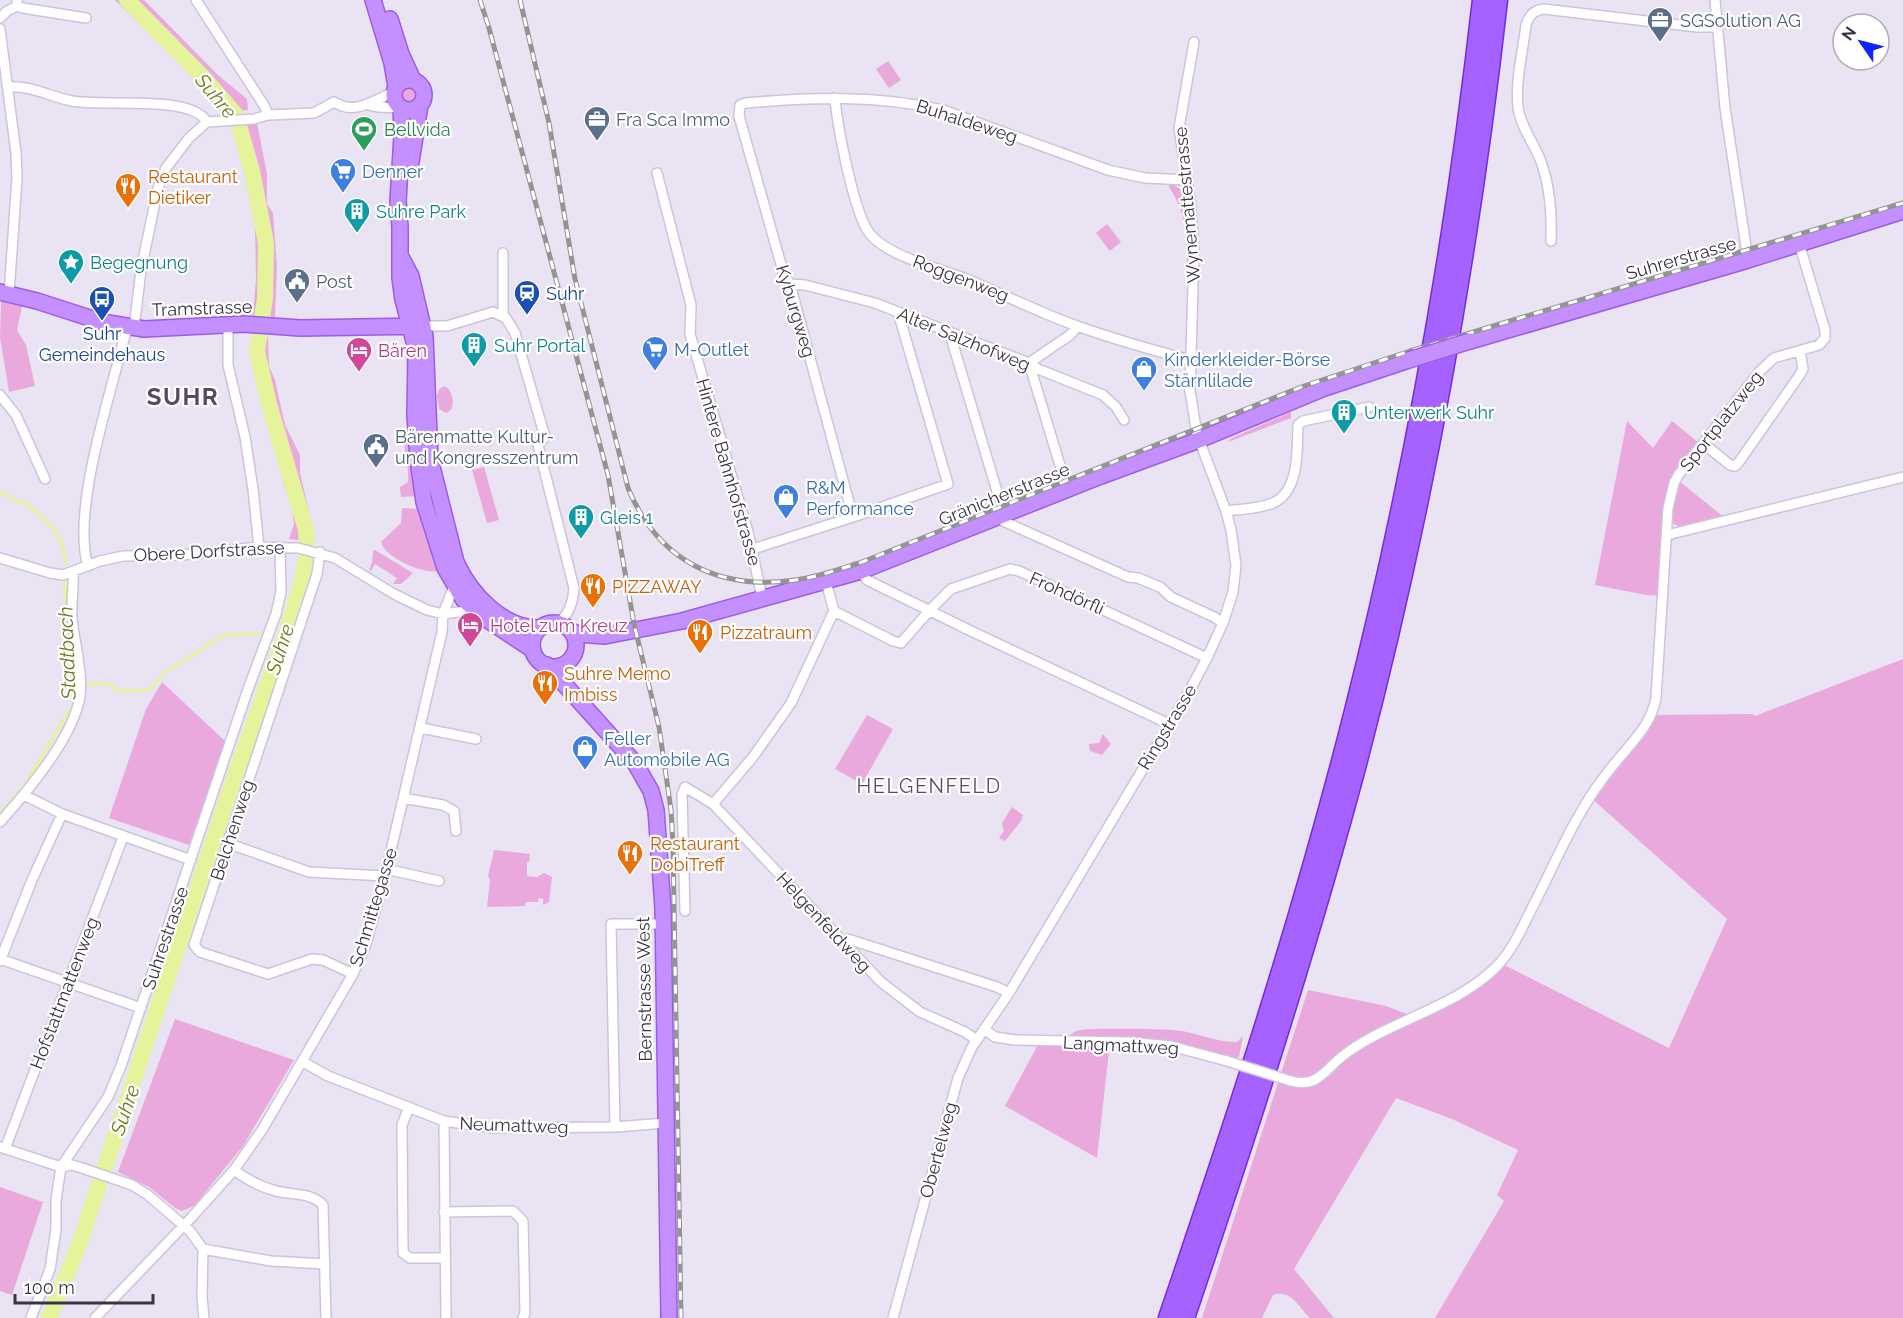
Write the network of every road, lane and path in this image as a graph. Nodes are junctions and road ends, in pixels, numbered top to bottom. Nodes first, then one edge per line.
1 (196, 0) edge
2 (374, 0) edge
3 (384, 0) edge
4 (1482, 0) edge
5 (1498, 0) edge
6 (1715, 0) edge
7 (17, 3) edge
8 (0, 18) edge
9 (86, 18) dead end
10 (1718, 27) junction
11 (0, 28) edge
12 (1194, 42) dead end
13 (413, 80) junction
14 (8, 87) junction
15 (395, 89) junction
16 (835, 98) junction
17 (369, 105) junction
18 (420, 105) junction
19 (740, 105) joint
20 (401, 108) junction
21 (268, 115) junction
22 (207, 122) junction
23 (657, 173) dead end
24 (1188, 180) junction
25 (1903, 211) edge
26 (400, 227) junction
27 (1551, 241) dead end
28 (1798, 243) junction
29 (503, 253) dead end
30 (1748, 260) junction
31 (790, 284) junction
32 (4, 293) edge
33 (898, 312) junction
34 (503, 315) junction
35 (228, 325) junction
36 (417, 326) junction
37 (1077, 326) junction
38 (130, 328) junction
39 (949, 331) junction
40 (1800, 351) junction
41 (1190, 360) junction
42 (1409, 360) joint
43 (1029, 363) junction
44 (0, 395) edge
45 (1369, 406) dead end
46 (1124, 420) dead end
47 (1198, 441) junction
48 (1704, 444) junction
49 (1062, 472) dead end
50 (1903, 477) edge
51 (45, 479) dead end
52 (999, 498) dead end
53 (1226, 511) junction
54 (999, 516) junction
55 (854, 518) junction
56 (1667, 535) junction
57 (259, 547) junction
58 (280, 547) junction
59 (753, 549) junction
60 (318, 552) junction
61 (0, 558) edge
62 (88, 566) junction
63 (861, 571) junction
64 (73, 572) junction
65 (826, 582) junction
66 (454, 586) junction
67 (762, 597) junction
68 (473, 610) junction
69 (834, 611) junction
70 (929, 611) junction
71 (443, 614) junction
72 (558, 623) junction
73 (1223, 623) junction
74 (540, 628) junction
75 (573, 632) junction
76 (604, 636) junction
77 (533, 650) junction
78 (572, 657) junction
79 (1207, 658) junction
80 (547, 665) junction
81 (570, 690) junction
82 (1169, 724) junction
83 (421, 728) junction
84 (476, 739) dead end
85 (24, 795) junction
86 (403, 798) junction
87 (713, 804) junction
88 (62, 814) junction
89 (0, 822) edge
90 (456, 831) dead end
91 (123, 837) junction
92 (227, 843) junction
93 (191, 860) junction
94 (385, 872) junction
95 (439, 881) dead end
96 (685, 911) dead end
97 (663, 924) junction
98 (843, 942) junction
99 (0, 960) edge
100 (354, 974) junction
101 (67, 982) junction
102 (1009, 993) junction
103 (141, 1008) junction
104 (984, 1029) junction
105 (977, 1040) junction
106 (303, 1062) junction
107 (1291, 1081) joint
108 (409, 1107) junction
109 (444, 1121) junction
110 (666, 1123) junction
111 (615, 1127) junction
112 (2, 1148) edge
113 (61, 1167) junction
114 (234, 1170) junction
115 (444, 1212) junction
116 (183, 1225) junction
117 (202, 1249) junction
118 (445, 1258) junction
119 (325, 1264) junction
120 (31, 1318) edge
121 (94, 1318) edge
122 (204, 1318) edge
123 (326, 1318) edge
124 (446, 1318) edge
125 (523, 1318) edge
126 (669, 1318) edge
127 (893, 1318) edge
128 (1168, 1318) edge
129 (1185, 1318) edge

1 - 21 street
2 - 15 main road
3 - 13 main road
4 - 128 highway
5 - 129 highway
6 - 10 street
7 - 8 street
7 - 9 street
10 - 27 street
10 - 30 street
11 - 14 street
12 - 24 street, Wynemattestrasse
13 - 15 main road
13 - 18 main road
14 - 22 street
14 - 32 street
15 - 17 street
15 - 20 main road
16 - 19 street, Buhaldeweg
16 - 24 street, Buhaldeweg
16 - 37 street, Roggenweg
17 - 20 street
17 - 21 street
18 - 20 main road
18 - 26 main road
19 - 31 street, Kyburgweg
20 - 26 main road
21 - 22 street
22 - 38 street
23 - 59 street, Hintere Bahnhofstrasse
24 - 41 street, Wynemattestrasse
25 - 28 main road, Suhrerstrasse
26 - 36 main road
28 - 30 main road, Suhrerstrasse
28 - 40 street, Sportplatzweg
29 - 34 street
30 - 42 main road, Suhrerstrasse, bridge
31 - 33 street, Alter Salzhofweg
31 - 55 street, Kyburgweg
32 - 38 main road, Tramstrasse
33 - 39 street, Alter Salzhofweg
33 - 55 street
34 - 36 street
34 - 72 street
35 - 36 main road, Tramstrasse
35 - 38 main road, Tramstrasse
35 - 57 street
36 - 66 main road
36 - 74 main road
37 - 41 street, Roggenweg
37 - 43 street
38 - 62 street
39 - 43 street, Alter Salzhofweg
39 - 52 street
40 - 48 street, Sportplatzweg
40 - 48 street
41 - 47 street, Wynemattestrasse
42 - 47 main road, Gränicherstrasse
43 - 46 street, Alter Salzhofweg
43 - 49 street
44 - 51 street
45 - 53 street
47 - 53 street, Ringstrasse
47 - 54 main road, Gränicherstrasse
48 - 56 street, Sportplatzweg
50 - 56 street
53 - 73 street, Ringstrasse
54 - 63 main road, Gränicherstrasse
54 - 73 street
55 - 59 street
56 - 107 street, Sportplatzweg
57 - 58 street, Obere Dorfstrasse
57 - 62 street, Obere Dorfstrasse
58 - 60 street, Obere Dorfstrasse
58 - 93 street, Suhrestrasse
59 - 67 street, Hintere Bahnhofstrasse
60 - 71 street, Obere Dorfstrasse
60 - 92 street, Belchenweg
61 - 64 street, Obere Dorfstrasse
62 - 64 street, Obere Dorfstrasse
63 - 65 main road, Gränicherstrasse
63 - 70 street
64 - 85 street
65 - 67 main road, Gränicherstrasse
65 - 69 street
66 - 68 main road
66 - 71 street, Schmittegasse
67 - 76 main road, Gränicherstrasse
68 - 71 street
68 - 77 main road
69 - 70 street, Frohdörfli
69 - 87 street
70 - 79 street, Frohdörfli
70 - 82 street
71 - 83 street, Schmittegasse
72 - 74 main road
72 - 75 main road
73 - 79 street, Ringstrasse
74 - 77 main road
75 - 76 main road, Gränicherstrasse
75 - 78 main road
76 - 78 main road, Gränicherstrasse
77 - 80 main road
78 - 80 main road
78 - 81 main road
79 - 82 street, Ringstrasse
80 - 81 main road, Bernstrasse West
81 - 97 main road, Bernstrasse West
82 - 102 street, Ringstrasse
83 - 84 street
83 - 86 street, Schmittegasse
85 - 88 street
85 - 89 street
86 - 90 street
86 - 94 street, Schmittegasse
87 - 96 street, Helgenfeldweg
87 - 98 street, Helgenfeldweg
88 - 91 street
88 - 99 street
91 - 93 street
91 - 101 street, Hofstattmattenweg
92 - 94 street
92 - 100 street, Belchenweg
93 - 103 street, Suhrestrasse
94 - 95 street
94 - 100 street, Schmittegasse
97 - 110 main road, Bernstrasse West
97 - 111 street
98 - 102 street
98 - 105 street, Helgenfeldweg
99 - 101 street
100 - 106 street, Schmittegasse
101 - 103 street
101 - 112 street, Hofstattmattenweg
102 - 104 street, Obertelweg
103 - 113 street, Suhrestrasse
104 - 105 street, Obertelweg
104 - 107 street, Langmattweg, bridge
105 - 127 street, Obertelweg
106 - 108 street, Neumattweg
106 - 114 street, Schmittegasse
108 - 109 street, Neumattweg
108 - 118 street
109 - 111 street, Neumattweg
109 - 115 street
110 - 111 street, Neumattweg
110 - 126 main road, Bernstrasse West
112 - 113 street
113 - 116 street
113 - 120 street, Suhrestrasse
114 - 116 street, Schmittegasse
114 - 119 street
115 - 118 street
115 - 125 street
116 - 117 street
116 - 121 street, Schmittegasse
117 - 119 street
117 - 122 street
118 - 124 street
119 - 123 street

